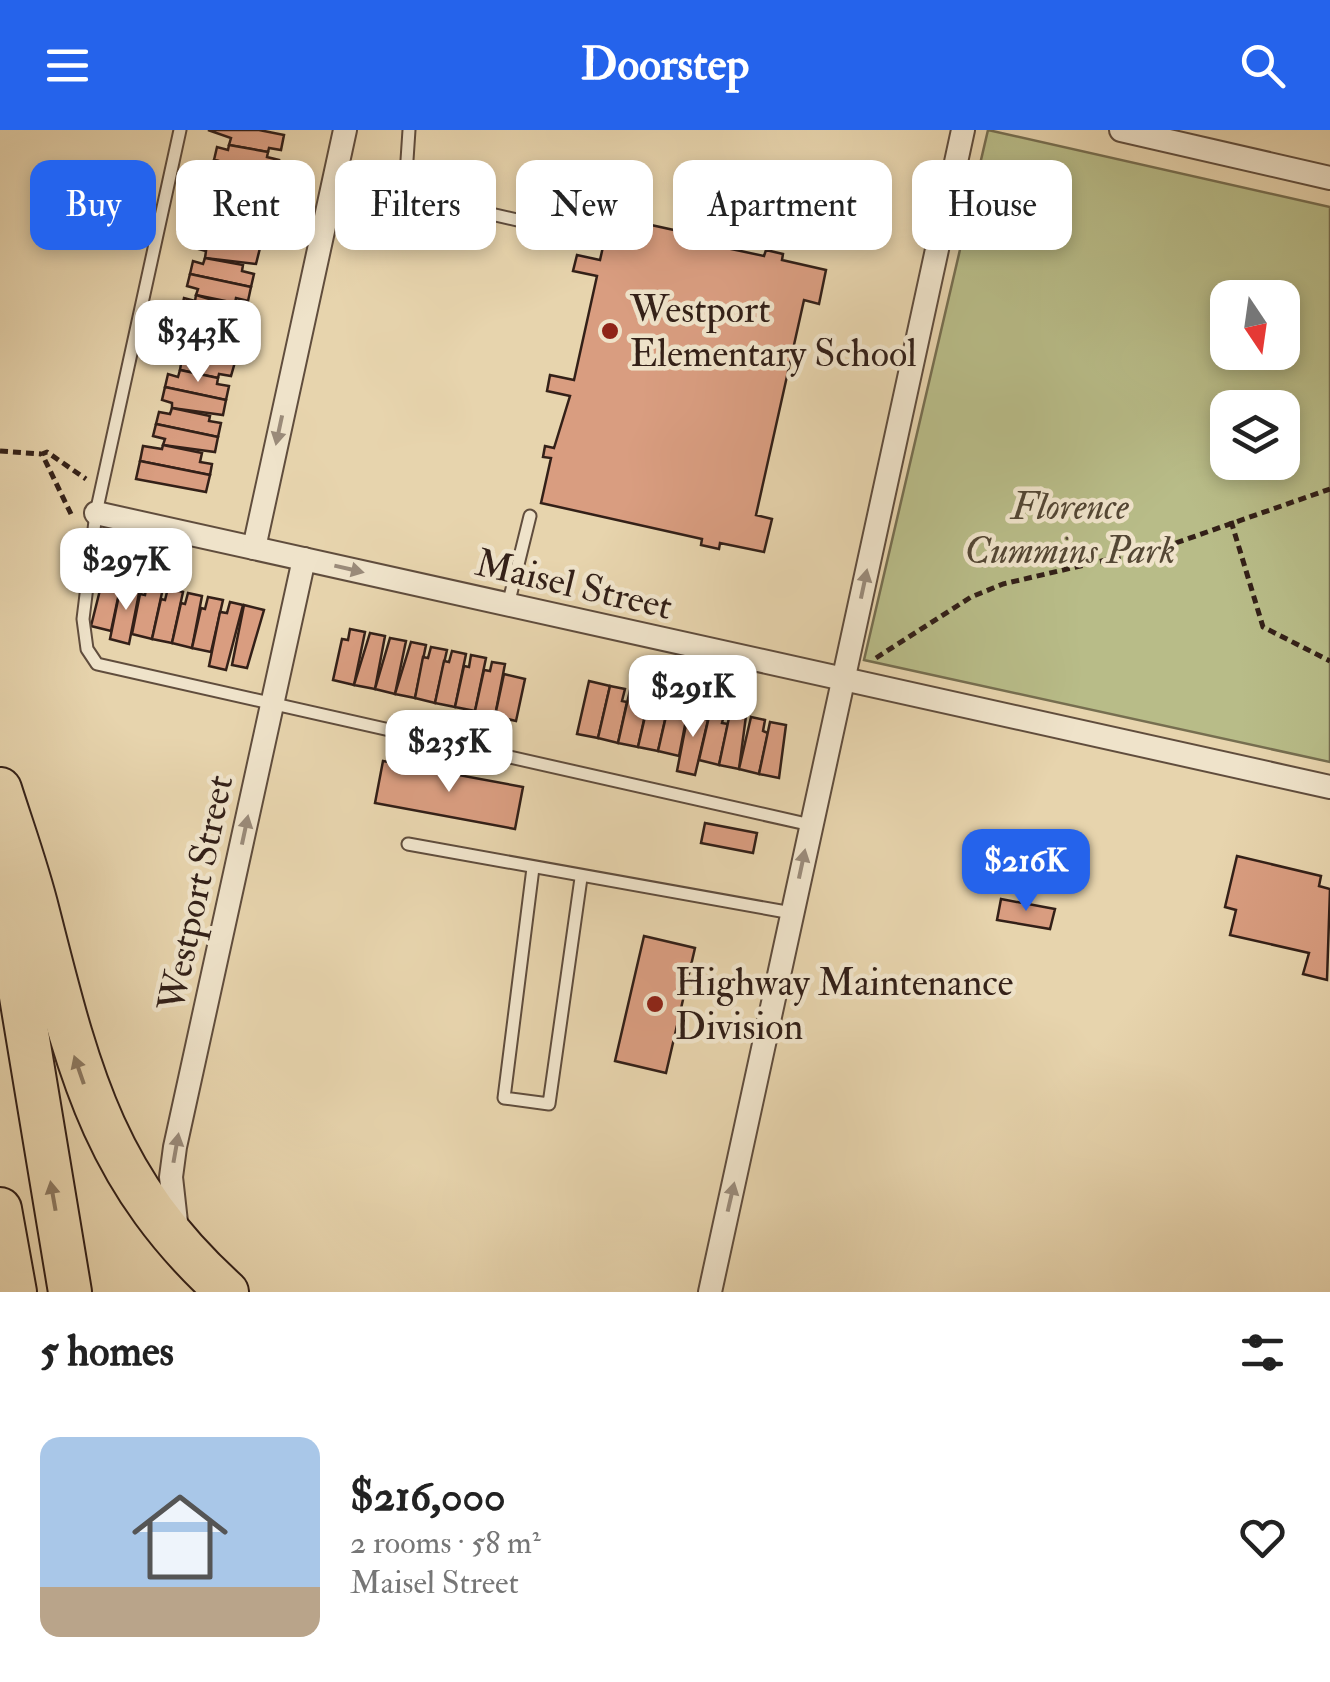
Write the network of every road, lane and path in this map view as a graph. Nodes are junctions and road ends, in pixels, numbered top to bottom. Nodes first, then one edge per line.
1 (180, 130) edge
2 (345, 130) edge
3 (409, 130) edge
4 (962, 130) edge
5 (1121, 130) edge
6 (1330, 178) edge
7 (516, 220) edge
8 (0, 451) edge
9 (42, 454) junction
10 (94, 480) dead end
11 (1330, 488) edge
12 (530, 516) dead end
13 (86, 517) junction
14 (1232, 521) junction
15 (254, 548) junction
16 (304, 560) junction
17 (508, 605) junction
18 (872, 658) dead end
19 (1330, 661) edge
20 (843, 679) junction
21 (272, 705) junction
22 (1330, 787) edge
23 (0, 789) edge
24 (811, 825) junction
25 (408, 844) dead end
26 (533, 868) junction
27 (0, 870) edge
28 (581, 878) junction
29 (792, 913) junction
30 (0, 1209) edge
31 (180, 1244) junction
32 (15, 1292) edge
33 (70, 1292) edge
34 (227, 1292) edge
35 (710, 1292) edge

1 - 13 lane
2 -> 15 street
3 - 7 lane
20 -> 4 street
5 - 6 street
8 - 9 path
9 - 10 path
9 - 13 path
11 - 14 path
12 - 17 lane
13 - 15 street, Maisel Street
13 - 21 lane
14 - 18 path
14 - 19 path
15 - 16 street, Maisel Street
16 -> 17 street, Maisel Street
16 - 21 street, Westport Street
17 - 20 street, Maisel Street
20 - 22 street, Maisel Street
20 - 24 street
21 - 24 lane
31 -> 21 street, Westport Street
31 -> 23 highway
29 -> 24 street
25 - 26 lane
26 - 28 lane
26 - 28 lane
33 -> 27 highway
28 - 29 lane
35 -> 29 street
30 - 32 highway
31 - 34 highway

